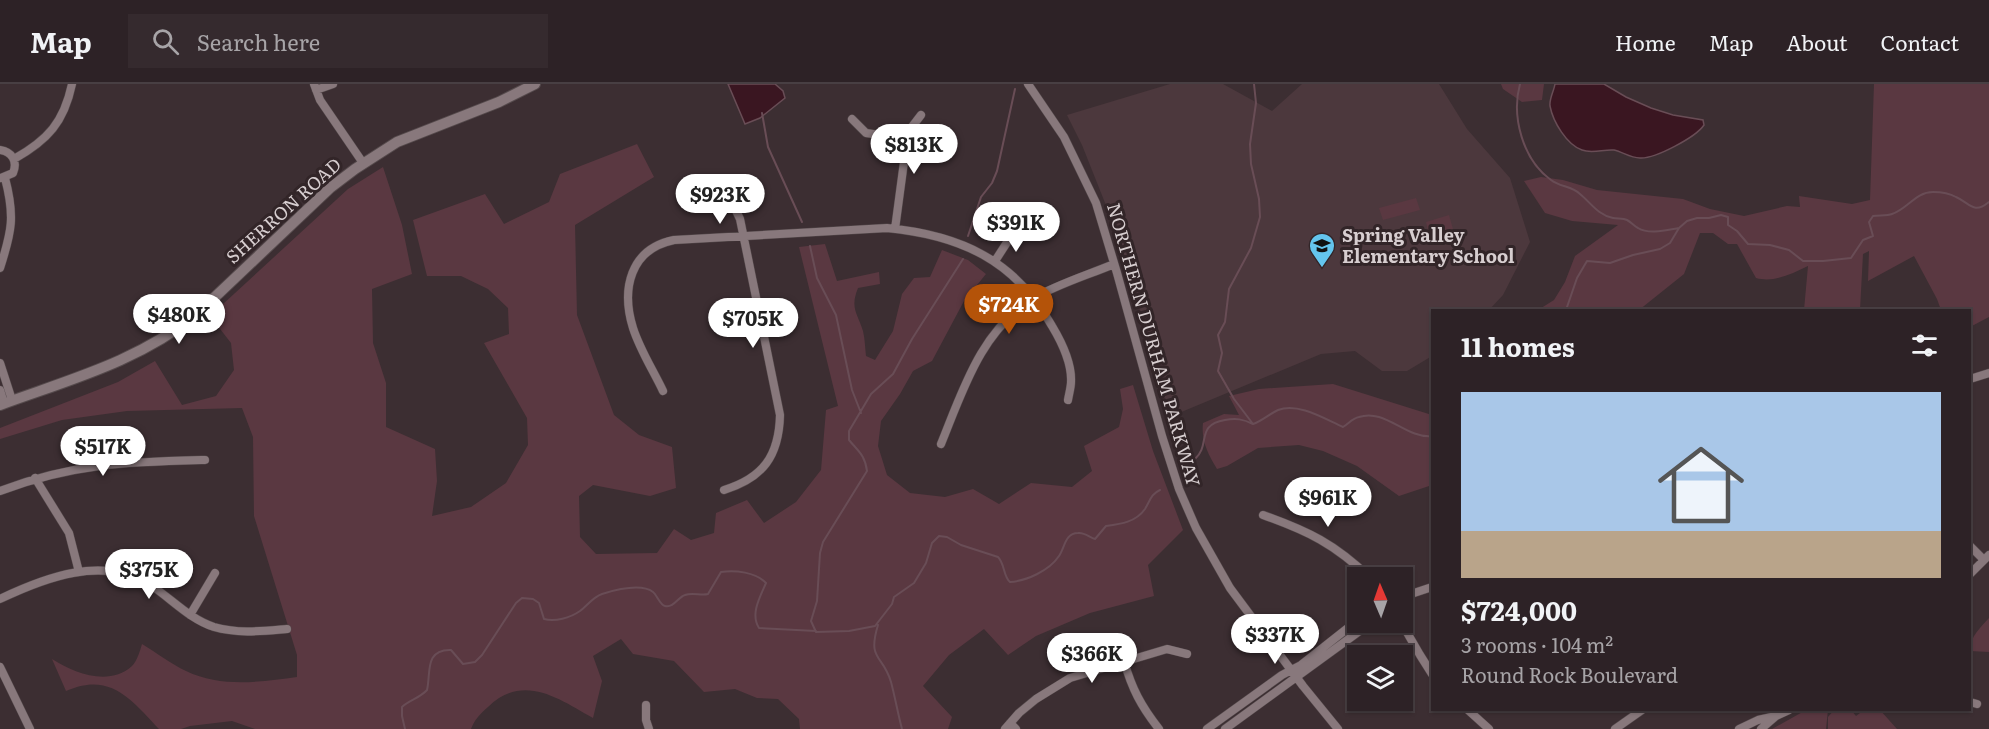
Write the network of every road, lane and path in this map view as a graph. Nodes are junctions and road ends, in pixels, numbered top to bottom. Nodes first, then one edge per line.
1 (72, 84) edge
2 (333, 84) edge
3 (535, 84) edge
4 (1028, 84) edge
5 (315, 87) edge
6 (921, 115) dead end
7 (852, 119) dead end
8 (907, 139) junction
9 (0, 150) edge
10 (14, 159) junction
11 (363, 163) junction
12 (2, 178) edge
13 (728, 194) dead end
14 (895, 229) junction
15 (1015, 230) dead end
16 (743, 236) junction
17 (995, 261) junction
18 (1114, 264) junction
19 (0, 268) edge
20 (1035, 298) junction
21 (0, 363) edge
22 (1989, 373) edge
23 (1971, 379) edge
24 (0, 390) edge
25 (663, 391) dead end
26 (1068, 399) dead end
27 (6, 403) edge
28 (941, 444) dead end
29 (205, 460) dead end
30 (35, 478) junction
31 (724, 490) dead end
32 (0, 491) edge
33 (1263, 515) dead end
34 (1971, 547) edge
35 (1986, 558) edge
36 (1358, 567) edge
37 (79, 572) junction
38 (215, 573) dead end
39 (1971, 573) edge
40 (1431, 587) edge
41 (1413, 593) edge
42 (0, 599) edge
43 (190, 615) junction
44 (287, 629) dead end
45 (1347, 629) edge
46 (1356, 633) edge
47 (1407, 633) edge
48 (1187, 654) dead end
49 (1124, 661) junction
50 (0, 667) edge
51 (1431, 672) edge
52 (1294, 674) junction
53 (646, 705) dead end
54 (1469, 711) edge
55 (1641, 711) edge
56 (1787, 711) edge
57 (1776, 716) junction
58 (1007, 726) edge
59 (30, 729) edge
60 (649, 729) edge
61 (1016, 729) edge
62 (1159, 729) edge
63 (1207, 729) edge
64 (1225, 729) edge
65 (1338, 729) edge
66 (1489, 729) edge
67 (1615, 729) edge
68 (1739, 729) edge
69 (1761, 729) edge

1 - 10 street
2 - 5 street
3 - 11 main road, SHERRON ROAD
4 - 18 street, NORTHERN DURHAM PARKWAY
5 - 11 street
6 - 8 street
7 - 8 street
8 - 14 street
9 - 10 street
10 - 12 street
11 - 27 main road, SHERRON ROAD
12 - 19 street
13 - 16 street
14 - 16 street
14 - 17 street
15 - 17 street
16 - 25 street
16 - 31 street
17 - 20 street
18 - 20 street
18 - 52 street, NORTHERN DURHAM PARKWAY
20 - 26 street
20 - 28 street
21 - 27 street
22 - 23 street
24 - 27 street
29 - 30 street
30 - 32 street
30 - 37 street
33 - 36 street
34 - 35 street
35 - 39 street
37 - 42 street
37 - 43 street
38 - 43 street
40 - 41 street
43 - 44 street
45 - 52 street
46 - 52 street
47 - 51 street
48 - 49 street
49 - 58 street
49 - 62 street
50 - 59 street
52 - 63 street
52 - 64 street
52 - 65 street, NORTHERN DURHAM PARKWAY
53 - 60 street
54 - 66 street
55 - 67 street
56 - 57 street
57 - 68 street
57 - 69 street
58 - 61 street

